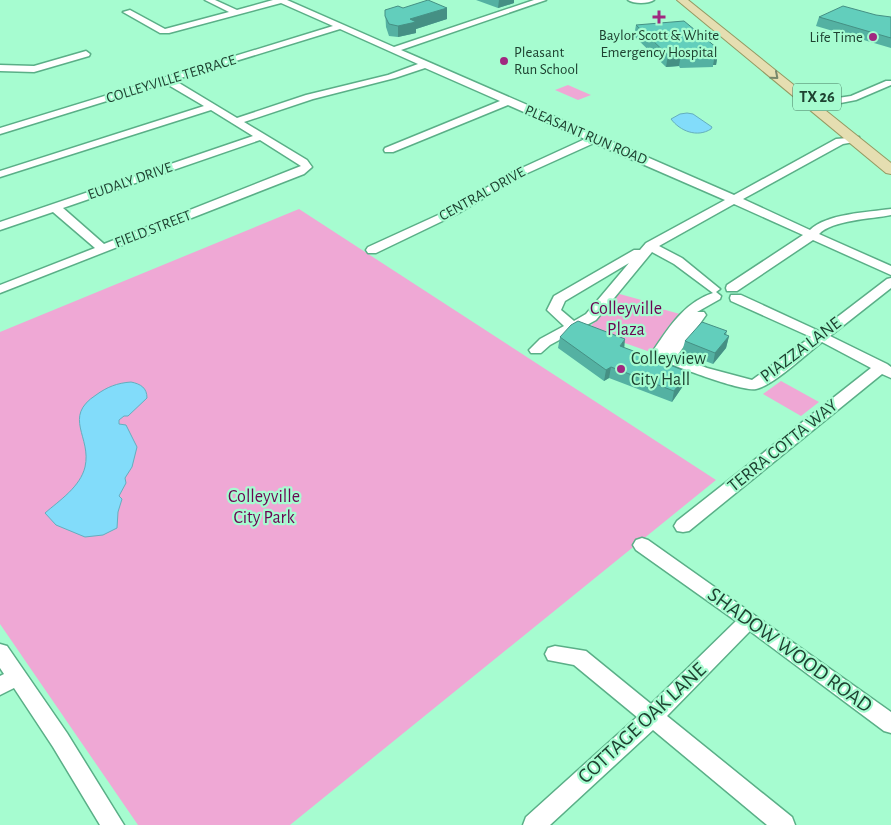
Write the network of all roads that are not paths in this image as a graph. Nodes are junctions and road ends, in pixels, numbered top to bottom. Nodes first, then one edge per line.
1 (209, 0) edge
2 (282, 0) edge
3 (542, 0) edge
4 (633, 0) edge
5 (650, 0) edge
6 (682, 0) edge
7 (697, 0) edge
8 (127, 12) dead end
9 (237, 13) junction
10 (341, 26) junction
11 (394, 50) junction
12 (86, 54) dead end
13 (426, 64) junction
14 (0, 68) edge
15 (167, 80) junction
16 (889, 83) dead end
17 (508, 101) junction
18 (808, 103) junction
19 (824, 103) junction
20 (212, 107) junction
21 (235, 122) junction
22 (0, 131) edge
23 (260, 137) junction
24 (869, 138) junction
25 (594, 139) junction
26 (855, 139) junction
27 (389, 150) dead end
28 (891, 156) edge
29 (891, 170) edge
30 (0, 174) edge
31 (735, 200) junction
32 (54, 207) junction
33 (891, 212) edge
34 (891, 220) edge
35 (0, 226) edge
36 (812, 235) junction
37 (650, 246) junction
38 (104, 249) junction
39 (372, 250) dead end
40 (891, 271) edge
41 (891, 282) edge
42 (0, 289) edge
43 (724, 294) junction
44 (575, 326) junction
45 (820, 337) junction
46 (536, 350) dead end
47 (888, 370) edge
48 (683, 526) dead end
49 (642, 544) dead end
50 (749, 620) junction
51 (0, 652) edge
52 (555, 654) dead end
53 (8, 681) edge
54 (651, 718) junction
55 (891, 724) edge
56 (113, 825) edge
57 (534, 825) edge
58 (784, 825) edge

1 - 9 street
2 - 9 street
2 - 10 street, PLEASANT RUN ROAD
3 - 11 street
4 - 5 street
6 -> 18 main road, TX 26
7 - 19 main road, TX 26
8 - 9 street
10 - 11 street, PLEASANT RUN ROAD
10 - 15 street, COLLEYVILLE TERRACE
11 - 13 street, PLEASANT RUN ROAD
12 - 14 street
13 - 17 street, PLEASANT RUN ROAD
13 - 21 street
15 - 20 street
15 - 22 street, COLLEYVILLE TERRACE
16 - 19 street
17 - 25 street, PLEASANT RUN ROAD
17 - 27 street
18 - 19 main road
18 - 26 main road, TX 26
19 - 24 main road, TX 26
20 - 21 street
20 - 30 street
21 - 23 street
23 - 32 street, EUDALY DRIVE
23 - 38 street, FIELD STREET
24 - 26 main road
24 - 28 main road, TX 26
25 - 31 street, PLEASANT RUN ROAD
25 - 39 street, CENTRAL DRIVE
26 - 29 main road, TX 26
26 - 31 street
31 - 36 street, PLEASANT RUN ROAD
31 - 37 street
32 - 35 street, EUDALY DRIVE
32 - 38 street
33 - 36 street
34 - 36 street
36 - 40 street, PLEASANT RUN ROAD
36 - 43 street
37 - 43 street
37 - 44 street
37 - 44 street
38 - 42 street, FIELD STREET
41 - 45 street, PIAZZA LANE
43 - 45 street
43 - 45 street, PIAZZA LANE
44 - 46 street
45 - 47 street
47 - 48 street, TERRA COTTA WAY
49 - 50 street, SHADOW WOOD ROAD
50 - 54 street, COTTAGE OAK LANE
50 - 55 street, SHADOW WOOD ROAD
51 - 53 street
52 - 54 street
53 - 56 street
54 - 57 street, COTTAGE OAK LANE
54 - 58 street

